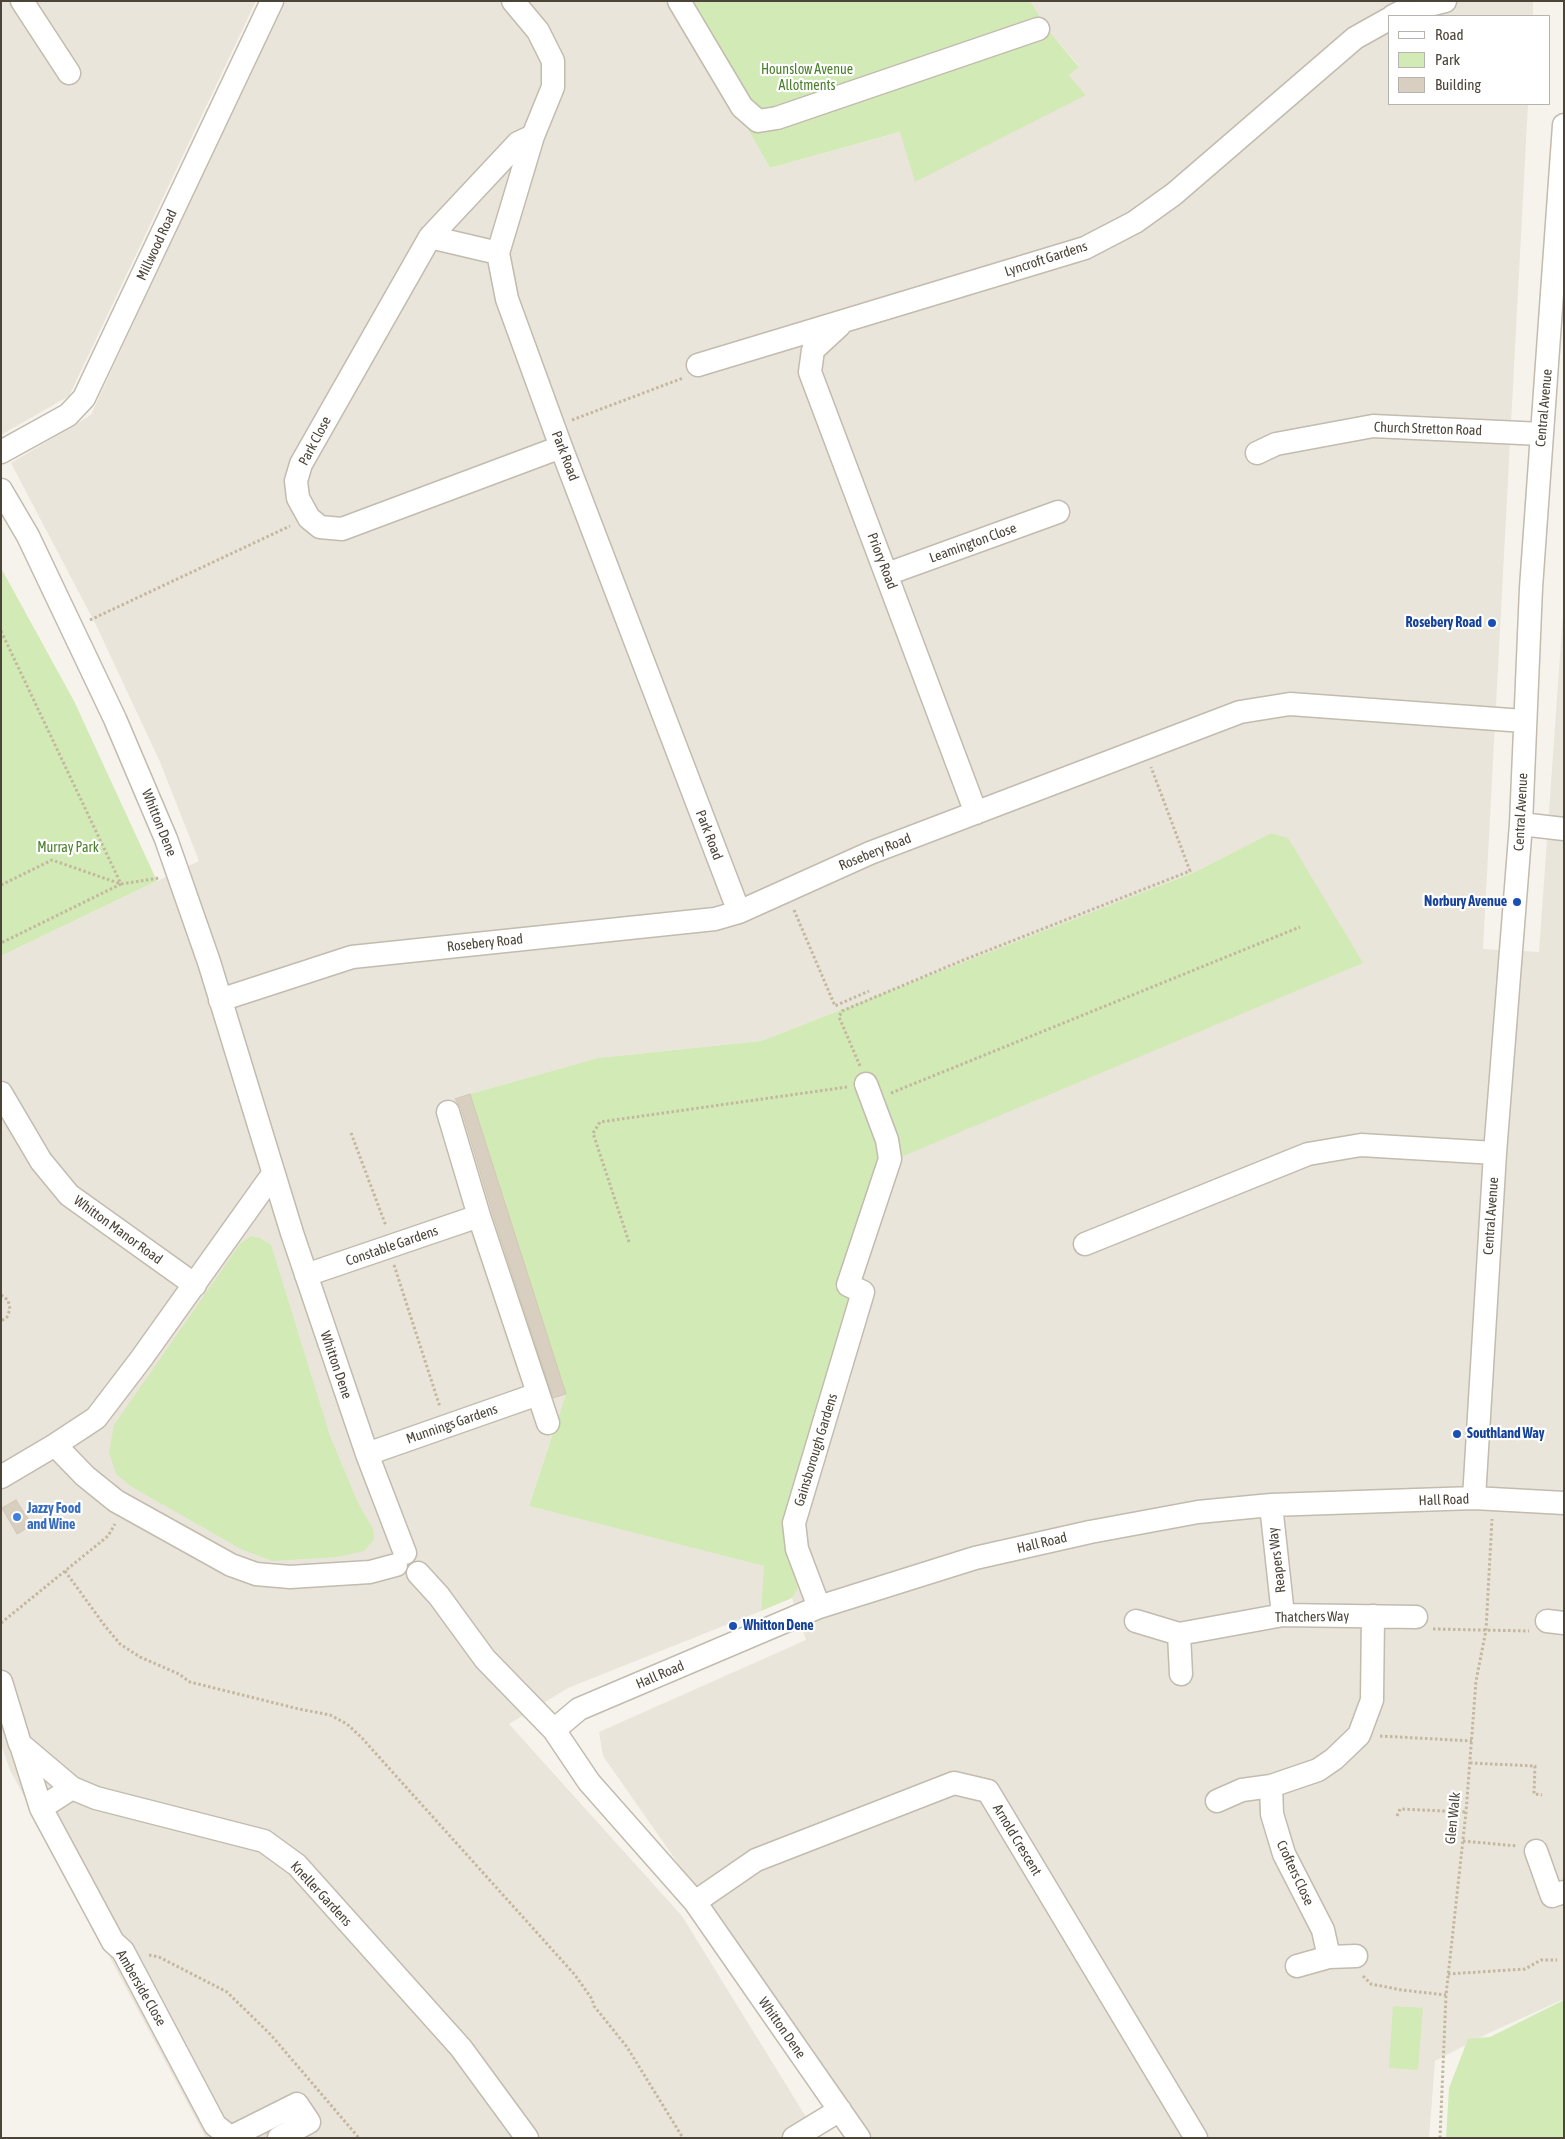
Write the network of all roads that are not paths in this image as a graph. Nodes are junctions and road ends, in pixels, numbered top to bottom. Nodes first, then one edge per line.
1 (22, 1) edge
2 (272, 1) edge
3 (513, 1) edge
4 (679, 1) edge
5 (1445, 1) edge
6 (1395, 15) edge
7 (1388, 20) edge
8 (1038, 29) dead end
9 (69, 73) dead end
10 (1564, 125) edge
11 (533, 136) junction
12 (430, 237) junction
13 (498, 253) junction
14 (846, 320) junction
15 (698, 364) road end
16 (1542, 434) junction
17 (557, 437) junction
18 (1, 452) edge
19 (1257, 453) dead end
20 (1, 490) edge
21 (1058, 512) dead end
22 (887, 574) junction
23 (1524, 721) junction
24 (976, 813) junction
25 (1521, 824) junction
26 (1564, 828) edge
27 (739, 912) junction
28 (220, 1000) junction
29 (859, 1085) road end
30 (1, 1092) edge
31 (448, 1112) dead end
32 (1495, 1153) junction
33 (273, 1174) junction
34 (479, 1216) junction
35 (1085, 1244) dead end
36 (306, 1275) junction
37 (194, 1285) junction
38 (538, 1394) junction
39 (548, 1422) dead end
40 (55, 1445) junction
41 (367, 1454) junction
42 (1, 1477) edge
43 (1484, 1499) junction
44 (1564, 1503) edge
45 (1271, 1505) junction
46 (400, 1559) junction
47 (819, 1607) junction
48 (1283, 1615) junction
49 (1373, 1616) junction
50 (1416, 1617) road end
51 (1136, 1621) dead end
52 (1179, 1634) junction
53 (1181, 1674) dead end
54 (1, 1682) edge
55 (554, 1730) junction
56 (20, 1744) junction
57 (1271, 1786) junction
58 (72, 1788) junction
59 (1217, 1801) dead end
60 (41, 1808) junction
61 (1536, 1852) road end
62 (1557, 1900) edge
63 (695, 1902) junction
64 (1356, 1956) road end
65 (1329, 1957) junction
66 (1297, 1966) dead end
67 (840, 2110) junction
68 (231, 2137) edge
69 (279, 2138) edge
70 (527, 2138) edge
71 (794, 2138) edge
72 (858, 2138) edge
73 (1196, 2138) edge

1 - 9 street
2 - 18 street, Millwood Road
3 - 11 street, Park Road
4 - 8 street
5 - 6 street
7 - 14 street, Lyncroft Gardens
10 - 16 street, Central Avenue
11 - 12 street, Park Close
11 - 13 street, Park Road
12 - 13 street
12 - 17 street, Park Close
13 - 17 street, Park Road
14 - 15 street, Lyncroft Gardens
14 - 22 street, Priory Road
16 - 19 street, Church Stretton Road
16 - 23 street, Central Avenue
17 - 27 street, Park Road
20 - 28 street, Whitton Dene
21 - 22 street, Leamington Close
22 - 24 street, Priory Road
23 - 24 street, Rosebery Road
23 - 25 street, Central Avenue
24 - 27 street, Rosebery Road
25 - 26 street
25 - 32 street, Central Avenue
27 - 28 street, Rosebery Road
28 - 33 street, Whitton Dene
29 - 47 street, Gainsborough Gardens
30 - 37 street, Whitton Manor Road
31 - 34 street
32 - 35 street
32 - 43 street, Central Avenue
33 - 36 street, Whitton Dene
33 - 37 street
34 - 36 street, Constable Gardens
34 - 38 street
36 - 41 street, Whitton Dene
37 - 40 street
38 - 39 street
38 - 41 street, Munnings Gardens
40 - 42 street
40 - 46 street
41 - 46 street, Whitton Dene
43 - 44 street, Hall Road
43 - 45 street, Hall Road
45 - 47 street, Hall Road
45 - 48 street, Reapers Way
46 - 55 street, Whitton Dene
47 - 55 street, Hall Road
48 - 49 street, Thatchers Way
48 - 52 street, Thatchers Way
49 - 50 street, Thatchers Way
49 - 57 street
51 - 52 street, Thatchers Way
52 - 53 street
54 - 56 street
55 - 63 street, Whitton Dene
56 - 58 street, Kneller Gardens
56 - 60 street, Amberside Close
57 - 59 street
57 - 65 street, Crofters Close
58 - 60 street
58 - 70 street, Kneller Gardens
60 - 68 street, Amberside Close
61 - 62 street
63 - 67 street, Whitton Dene
63 - 73 street, Arnold Crescent
64 - 65 street
65 - 66 street
67 - 71 street
67 - 72 street, Whitton Dene
68 - 69 street, Amberside Close

